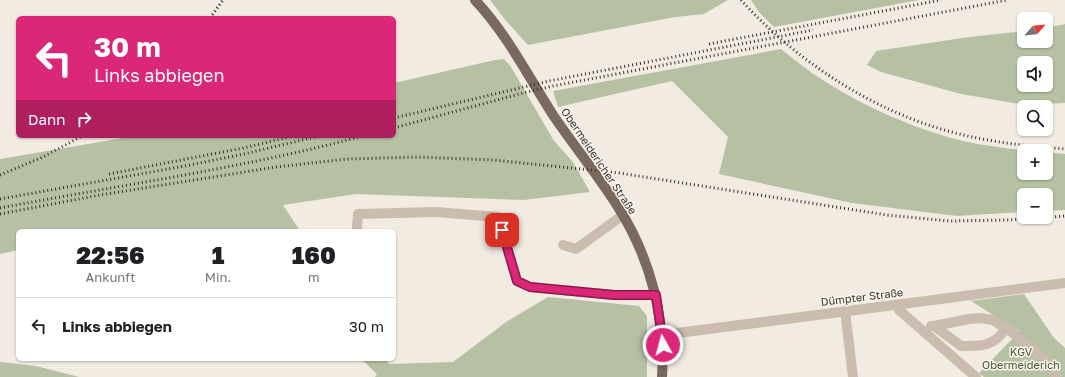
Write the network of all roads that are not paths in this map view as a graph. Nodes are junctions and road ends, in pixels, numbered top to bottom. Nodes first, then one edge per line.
1 (475, 0) edge
2 (623, 215) junction
3 (358, 229) edge
4 (563, 245) dead end
5 (1065, 283) edge
6 (656, 295) junction
7 (897, 305) junction
8 (845, 311) junction
9 (917, 324) junction
10 (934, 326) junction
11 (1005, 329) junction
12 (662, 335) junction
13 (662, 377) edge
14 (853, 377) edge
15 (976, 377) edge
16 (1058, 377) edge

1 - 2 main road, Obermeidericher Straße
2 - 4 street
2 - 6 main road, Obermeidericher Straße
3 - 6 street
5 - 7 street, Dümpter Straße
6 - 12 main road, Obermeidericher Straße
7 - 8 street, Dümpter Straße
7 - 9 street
8 - 12 street, Dümpter Straße
8 - 14 street
9 - 10 street
9 - 15 street
10 - 11 street
10 - 11 street
11 - 16 street
12 - 13 main road, Obermeidericher Straße

